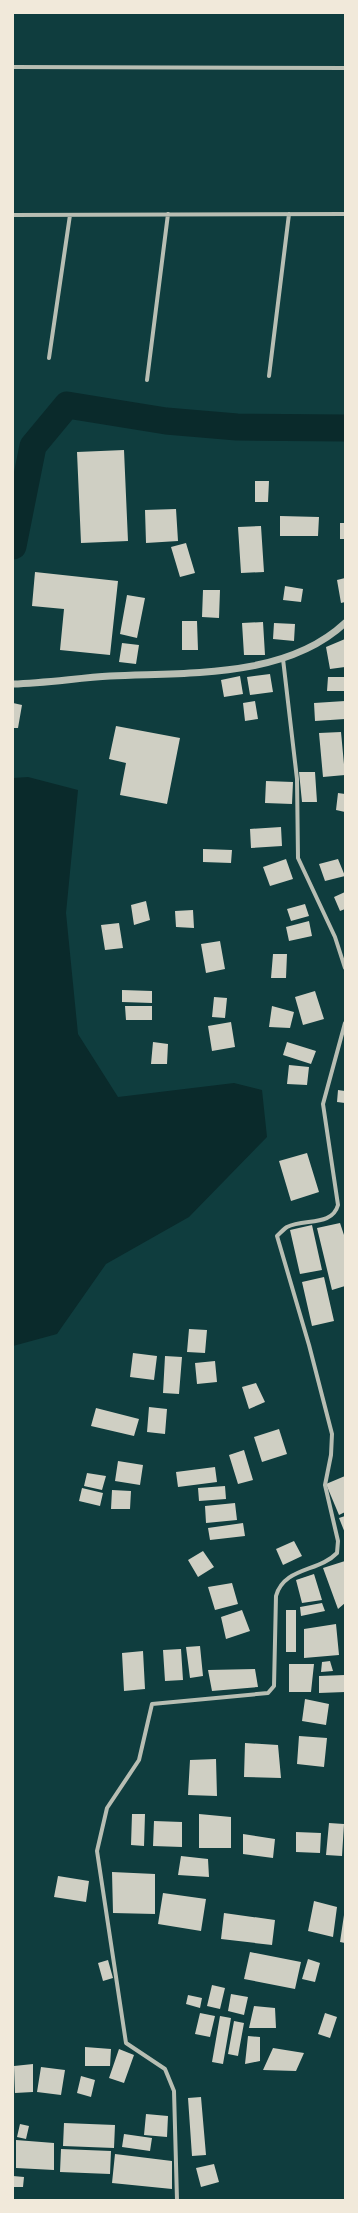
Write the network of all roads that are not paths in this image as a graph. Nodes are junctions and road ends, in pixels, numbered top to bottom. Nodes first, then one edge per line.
1 (13, 67) edge
2 (345, 68) edge
3 (168, 214) junction
4 (289, 214) junction
5 (345, 214) edge
6 (13, 215) edge
7 (70, 215) junction
8 (49, 358) dead end
9 (269, 376) dead end
10 (147, 380) dead end
11 (345, 623) edge
12 (283, 659) junction
13 (13, 684) edge
14 (345, 968) edge
15 (345, 1023) edge
16 (177, 2200) edge

1 - 2 street
3 - 4 street
3 - 7 street
3 - 10 street
4 - 5 street
4 - 9 street
6 - 7 street
7 - 8 street
11 - 12 street
12 - 13 street
12 - 14 street
15 - 16 street

